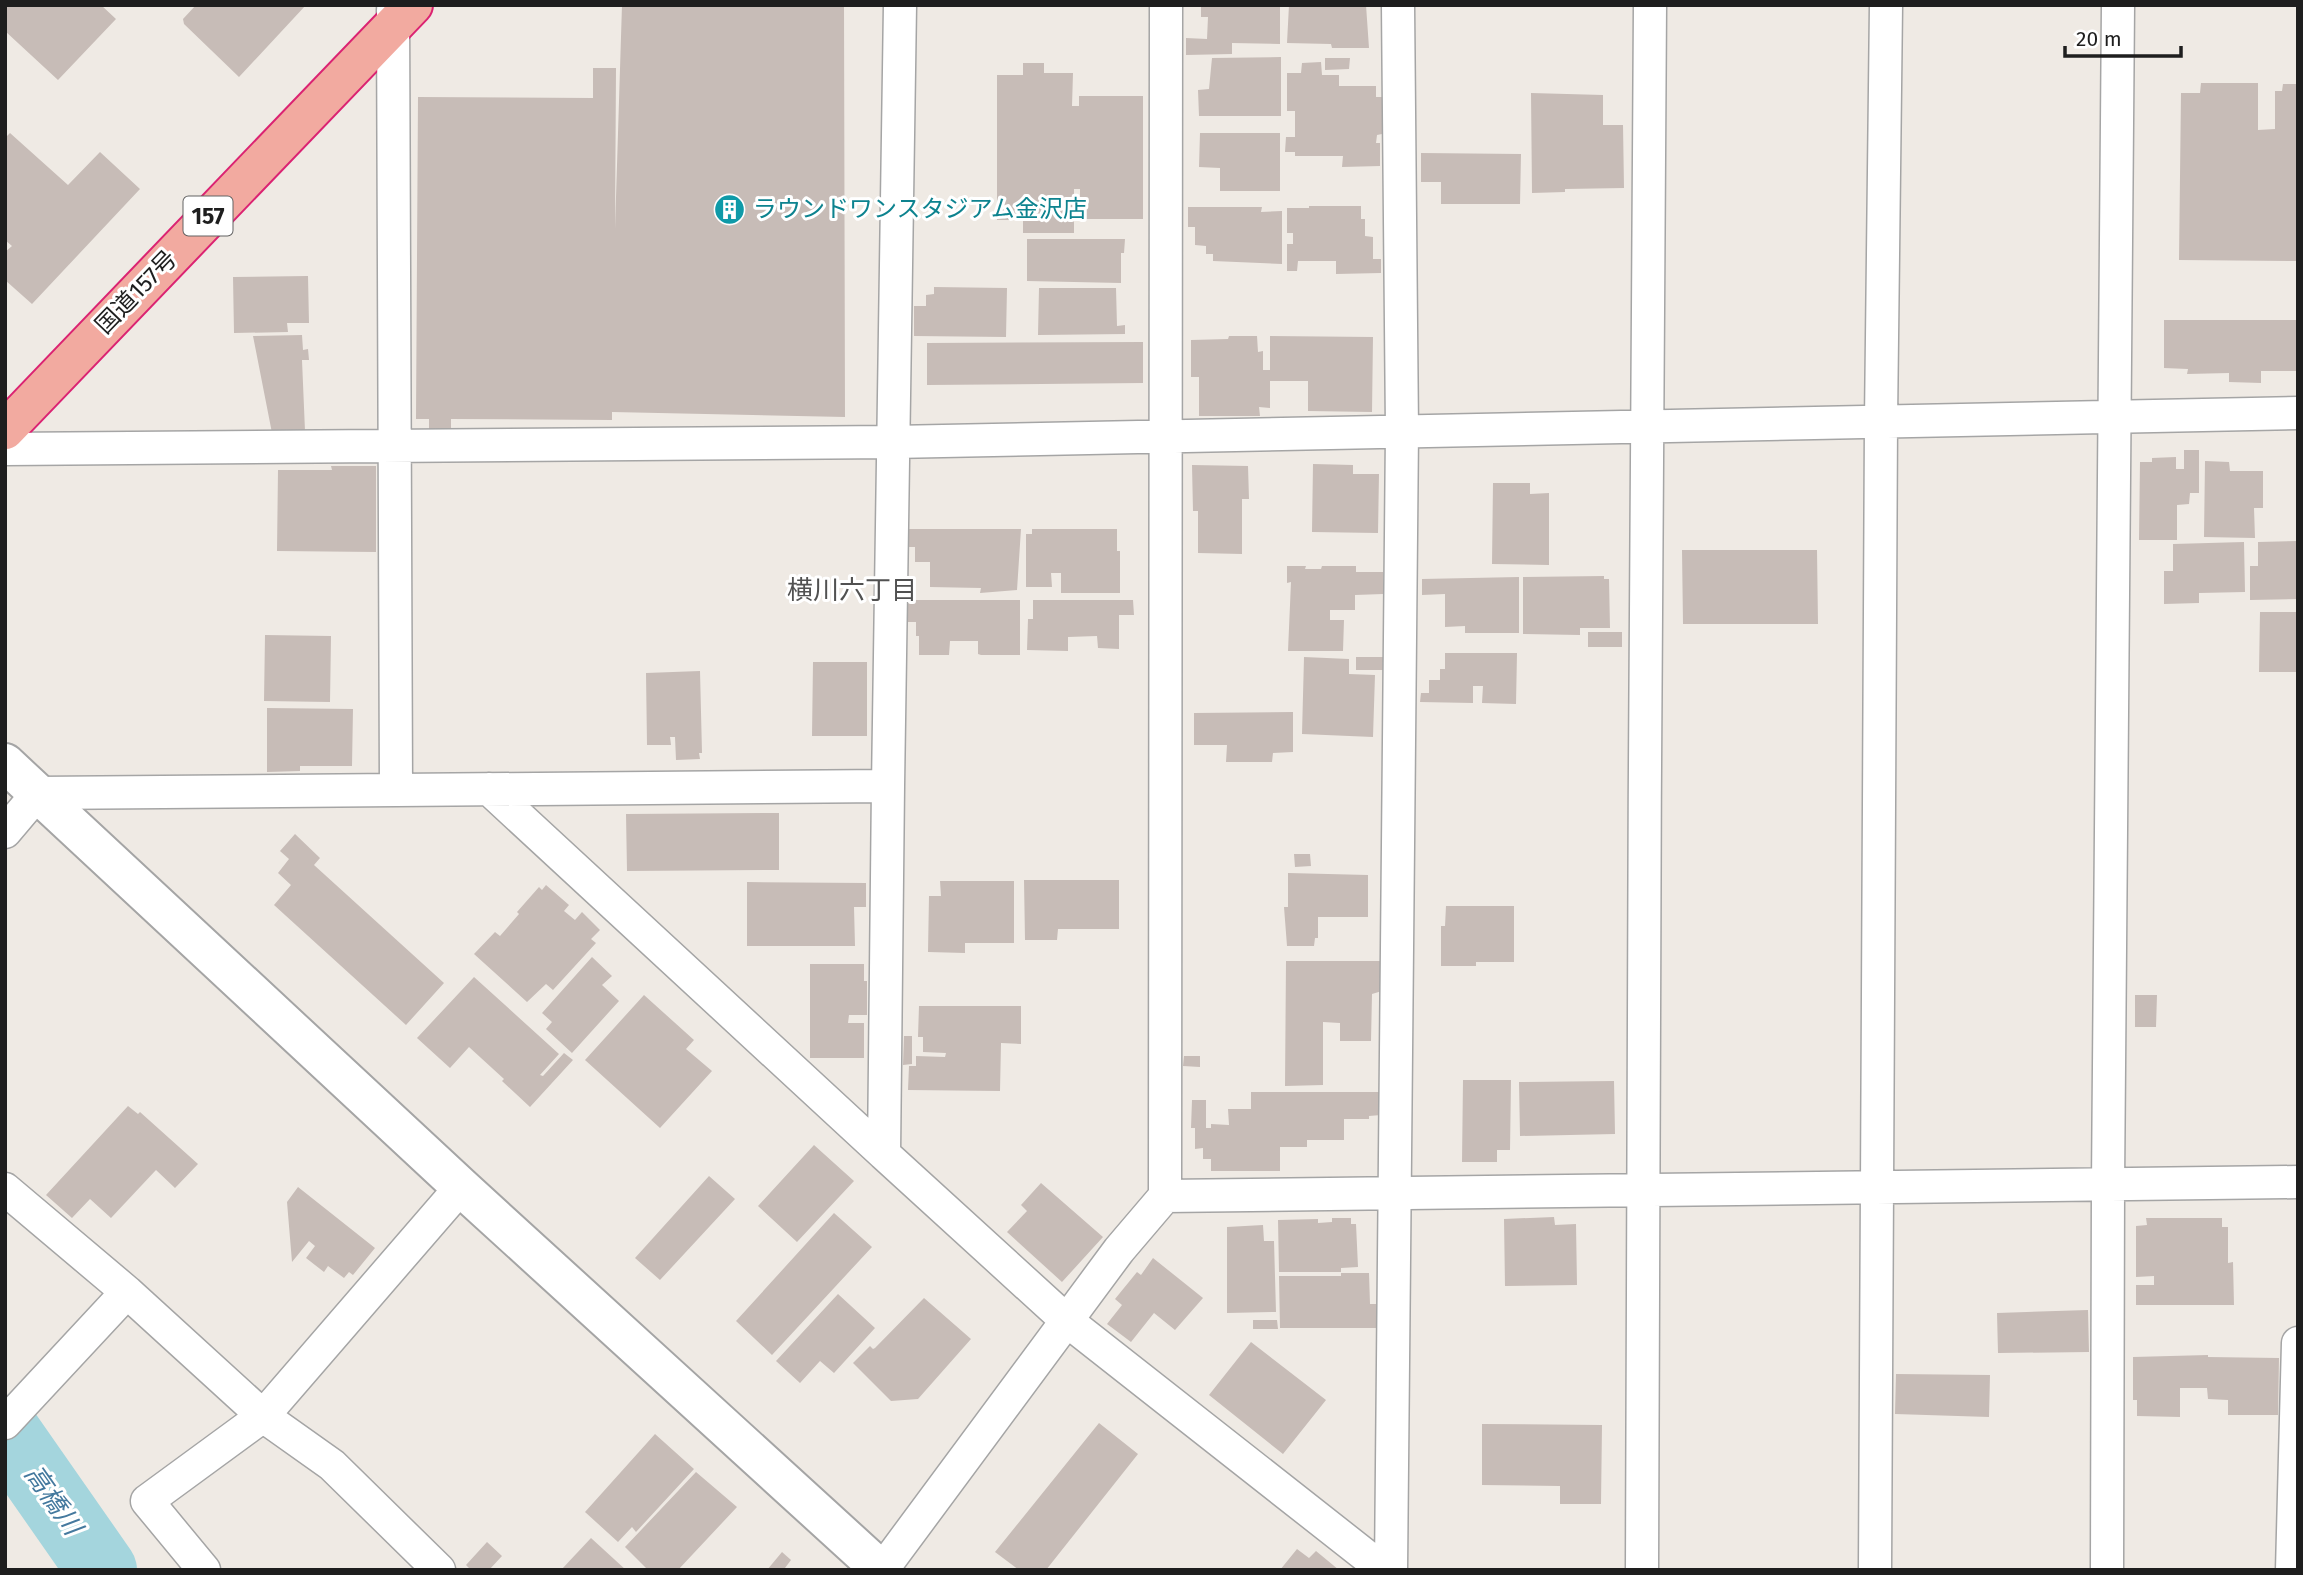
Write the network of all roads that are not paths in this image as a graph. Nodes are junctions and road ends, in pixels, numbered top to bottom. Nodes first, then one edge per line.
1 (900, 5) edge
2 (1166, 5) edge
3 (1398, 5) edge
4 (1650, 5) edge
5 (1886, 5) edge
6 (2118, 5) edge
7 (400, 13) edge
8 (2298, 413) edge
9 (2114, 417) junction
10 (1881, 421) junction
11 (1649, 426) junction
12 (5, 429) edge
13 (1402, 431) junction
14 (1165, 435) junction
15 (893, 442) junction
16 (395, 447) junction
17 (5, 449) edge
18 (5, 764) edge
19 (888, 786) junction
20 (489, 789) junction
21 (396, 790) junction
22 (38, 793) junction
23 (5, 832) edge
24 (884, 1154) junction
25 (2298, 1182) edge
26 (2108, 1184) junction
27 (461, 1187) junction
28 (1876, 1187) junction
29 (5, 1189) edge
30 (1640, 1190) junction
31 (1396, 1193) junction
32 (1165, 1196) junction
33 (127, 1292) junction
34 (1066, 1320) junction
35 (2298, 1343) edge
36 (263, 1416) junction
37 (5, 1423) edge
38 (204, 1570) edge
39 (439, 1570) edge
40 (882, 1570) edge
41 (1384, 1570) edge
42 (1391, 1570) edge
43 (1642, 1570) edge
44 (1875, 1570) edge
45 (2107, 1570) edge
46 (2292, 1570) edge

1 - 15 street
2 - 14 street
3 - 13 street
4 - 11 street
5 - 10 street
6 - 9 street
7 - 12 highway, 国道157号 / 157
7 - 16 street
8 - 9 street
9 - 10 street
9 - 26 street
10 - 11 street
10 - 28 street
11 - 13 street
11 - 30 street
13 - 14 street
13 - 31 street
14 - 15 street
14 - 32 street
15 - 16 street
15 - 19 street
16 - 17 street
16 - 21 street
18 - 22 street
19 - 20 street
19 - 24 street
20 - 21 street
20 - 24 street
21 - 22 street
22 - 23 street
22 - 27 street
24 - 34 street
25 - 26 street
26 - 28 street
26 - 45 street
27 - 36 street
27 - 40 street
28 - 30 street
28 - 44 street
29 - 33 street
30 - 31 street
30 - 43 street
31 - 32 street
31 - 42 street
32 - 34 street
33 - 36 street
33 - 37 street
34 - 40 street
34 - 41 street
35 - 46 street
36 - 38 street
36 - 39 street

